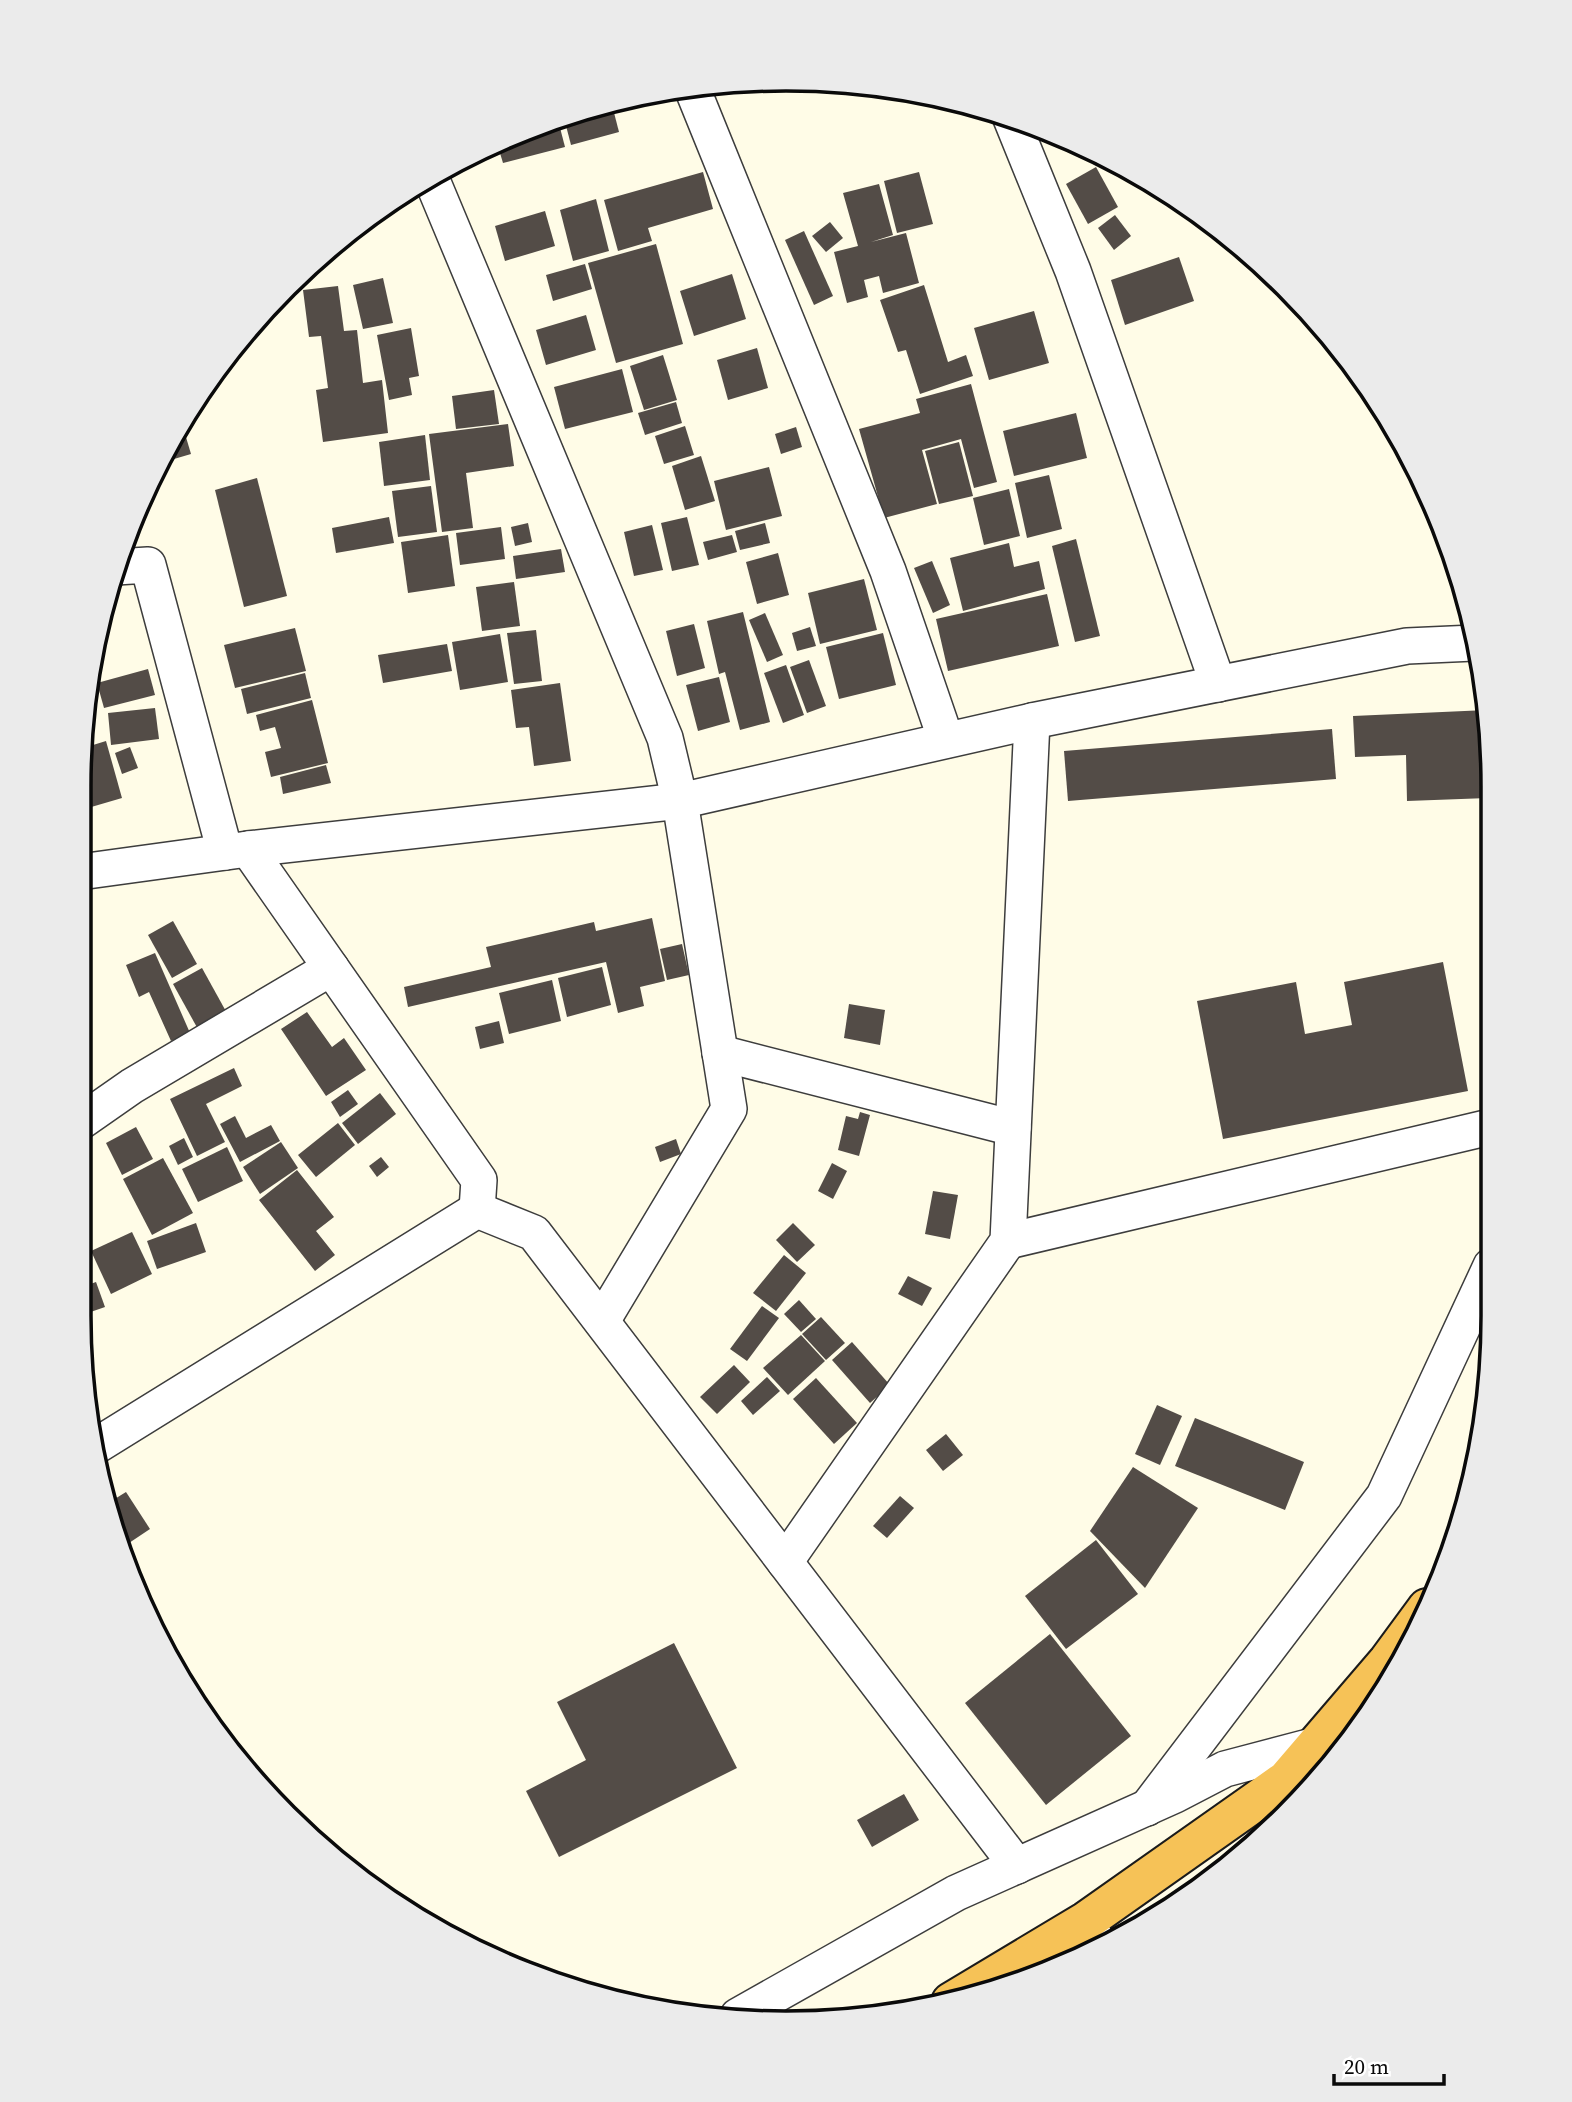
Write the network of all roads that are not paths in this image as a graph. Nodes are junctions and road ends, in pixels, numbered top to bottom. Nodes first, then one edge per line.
1 (696, 97) edge
2 (1016, 131) edge
3 (435, 187) edge
4 (127, 566) edge
5 (1466, 643) edge
6 (1218, 684) junction
7 (1032, 721) junction
8 (946, 740) junction
9 (680, 800) junction
10 (236, 850) junction
11 (91, 870) edge
12 (331, 968) junction
13 (720, 1053) junction
14 (91, 1115) edge
15 (1013, 1128) junction
16 (1481, 1129) edge
17 (477, 1210) junction
18 (1008, 1241) junction
19 (1481, 1287) edge
20 (601, 1321) junction
21 (102, 1442) edge
22 (785, 1562) junction
23 (1393, 1654) edge
24 (1317, 1745) junction
25 (1147, 1808) junction
26 (1017, 1866) junction
27 (1093, 1933) edge
28 (1008, 1974) edge
29 (747, 2010) edge

1 - 8 street
2 - 6 street
3 - 9 street
4 - 10 street
5 - 6 street
6 - 7 street
7 - 8 street
7 - 15 street
8 - 9 street
9 - 10 street
9 - 13 street
10 - 11 street
10 - 12 street
12 - 14 street
12 - 17 street
13 - 15 street
13 - 20 street
15 - 18 street
16 - 18 street
17 - 20 street
17 - 21 street
18 - 22 street
19 - 25 street
20 - 22 street
22 - 26 street
23 - 24 highway
24 - 25 street
24 - 27 highway
25 - 26 street
26 - 29 street
27 - 28 highway

